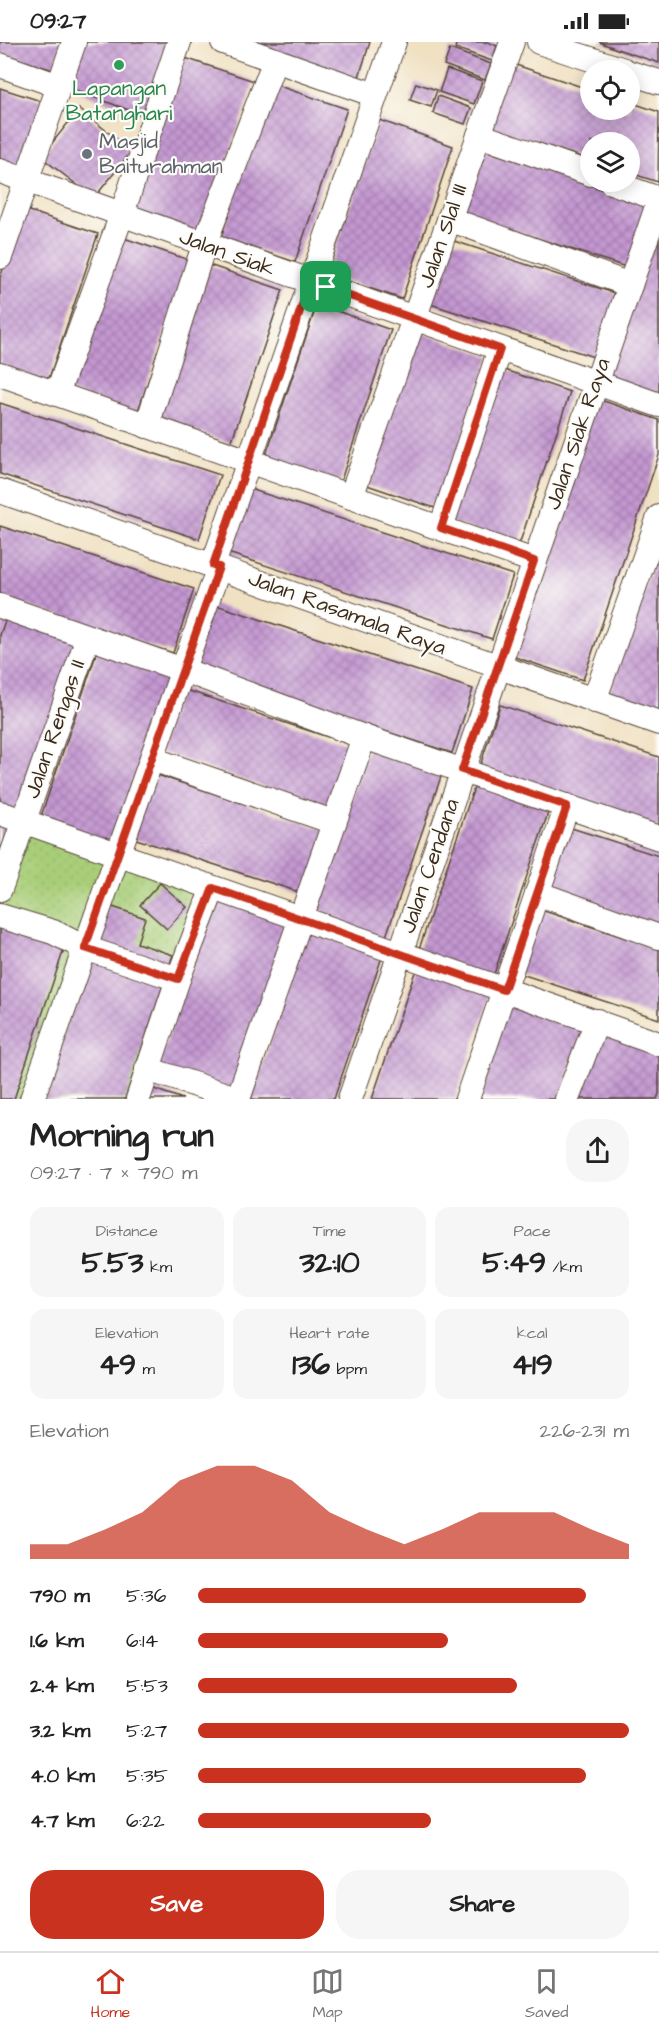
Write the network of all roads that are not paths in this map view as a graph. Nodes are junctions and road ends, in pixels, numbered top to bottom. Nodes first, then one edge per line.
1 (74, 42) edge
2 (179, 42) edge
3 (223, 42) edge
4 (394, 42) edge
5 (512, 42) edge
6 (539, 42) edge
7 (275, 60) junction
8 (594, 60) edge
9 (0, 65) edge
10 (640, 76) edge
11 (659, 82) edge
12 (59, 86) junction
13 (375, 95) junction
14 (479, 135) junction
15 (580, 170) edge
16 (0, 171) edge
17 (27, 180) junction
18 (638, 192) edge
19 (659, 200) edge
20 (122, 214) junction
21 (449, 219) junction
22 (204, 245) junction
23 (0, 257) edge
24 (310, 282) junction
25 (630, 285) junction
26 (414, 319) junction
27 (500, 349) junction
28 (0, 374) edge
29 (596, 384) junction
30 (57, 394) junction
31 (659, 405) edge
32 (147, 426) junction
33 (249, 461) junction
34 (0, 491) edge
35 (351, 497) junction
36 (659, 517) edge
37 (441, 528) junction
38 (534, 561) junction
39 (216, 566) junction
40 (0, 607) edge
41 (88, 637) junction
42 (497, 667) junction
43 (183, 670) junction
44 (594, 701) junction
45 (659, 723) edge
46 (364, 737) junction
47 (152, 759) junction
48 (462, 770) junction
49 (567, 806) junction
50 (0, 813) edge
51 (22, 822) junction
52 (333, 822) junction
53 (659, 838) edge
54 (118, 855) junction
55 (213, 888) junction
56 (0, 889) edge
57 (537, 893) junction
58 (0, 916) edge
59 (301, 919) junction
60 (659, 937) edge
61 (85, 948) junction
62 (400, 953) junction
63 (178, 979) junction
64 (504, 990) junction
65 (597, 1021) junction
66 (659, 1044) edge
67 (147, 1069) junction
68 (32, 1099) edge
69 (138, 1099) edge
70 (239, 1099) edge
71 (350, 1099) edge
72 (467, 1099) edge
73 (567, 1099) edge

1 - 12 street
2 - 20 street
3 - 7 street
4 - 13 street
5 - 14 street, Jalan Slal III
6 - 8 street
7 - 13 street
7 - 22 street
9 - 12 street
10 - 11 street
12 - 17 street
13 - 24 street
14 - 15 street
14 - 21 street, Jalan Slal III
16 - 17 street, Jalan Siak
17 - 20 street, Jalan Siak
17 - 23 street
18 - 19 street
19 - 25 street, Jalan Siak Raya
20 - 22 street, Jalan Siak
20 - 30 street
21 - 25 street
21 - 26 street, Jalan Slal III
22 - 24 street, Jalan Siak
22 - 32 street
24 - 26 street, Jalan Siak
24 - 33 street
25 - 29 street, Jalan Siak Raya
26 - 27 street, Jalan Siak
26 - 35 street, Jalan Slal III
27 - 29 street, Jalan Siak
27 - 37 street
28 - 30 street
29 - 31 street, Jalan Siak
29 - 38 street, Jalan Siak Raya
30 - 32 street
32 - 33 street
33 - 35 street
33 - 39 street
34 - 39 street, Jalan Rasamala Raya
35 - 37 street
36 - 44 street
37 - 38 street
38 - 42 street, Jalan Siak Raya
39 - 42 street, Jalan Rasamala Raya
39 - 43 street
40 - 41 street
41 - 43 street
41 - 51 street, Jalan Rengas II
42 - 44 street, Jalan Rasamala Raya
42 - 48 street, Jalan Cendana
43 - 46 street
43 - 47 street
44 - 45 street, Jalan Rasamala Raya
46 - 48 street
46 - 52 street
47 - 52 street
47 - 54 street
48 - 49 street
48 - 62 street, Jalan Cendana
49 - 53 street
49 - 57 street
50 - 51 street
51 - 54 street
51 - 56 street, Jalan Rengas II
52 - 59 street
54 - 55 street
54 - 61 street
55 - 59 street
55 - 63 street
57 - 60 street
57 - 64 street
58 - 61 street
59 - 62 street
59 - 70 street
61 - 63 street
61 - 68 street
62 - 64 street
62 - 71 street, Jalan Cendana
63 - 67 street
64 - 65 street
64 - 72 street
65 - 66 street
65 - 73 street
67 - 69 street
67 - 70 street

